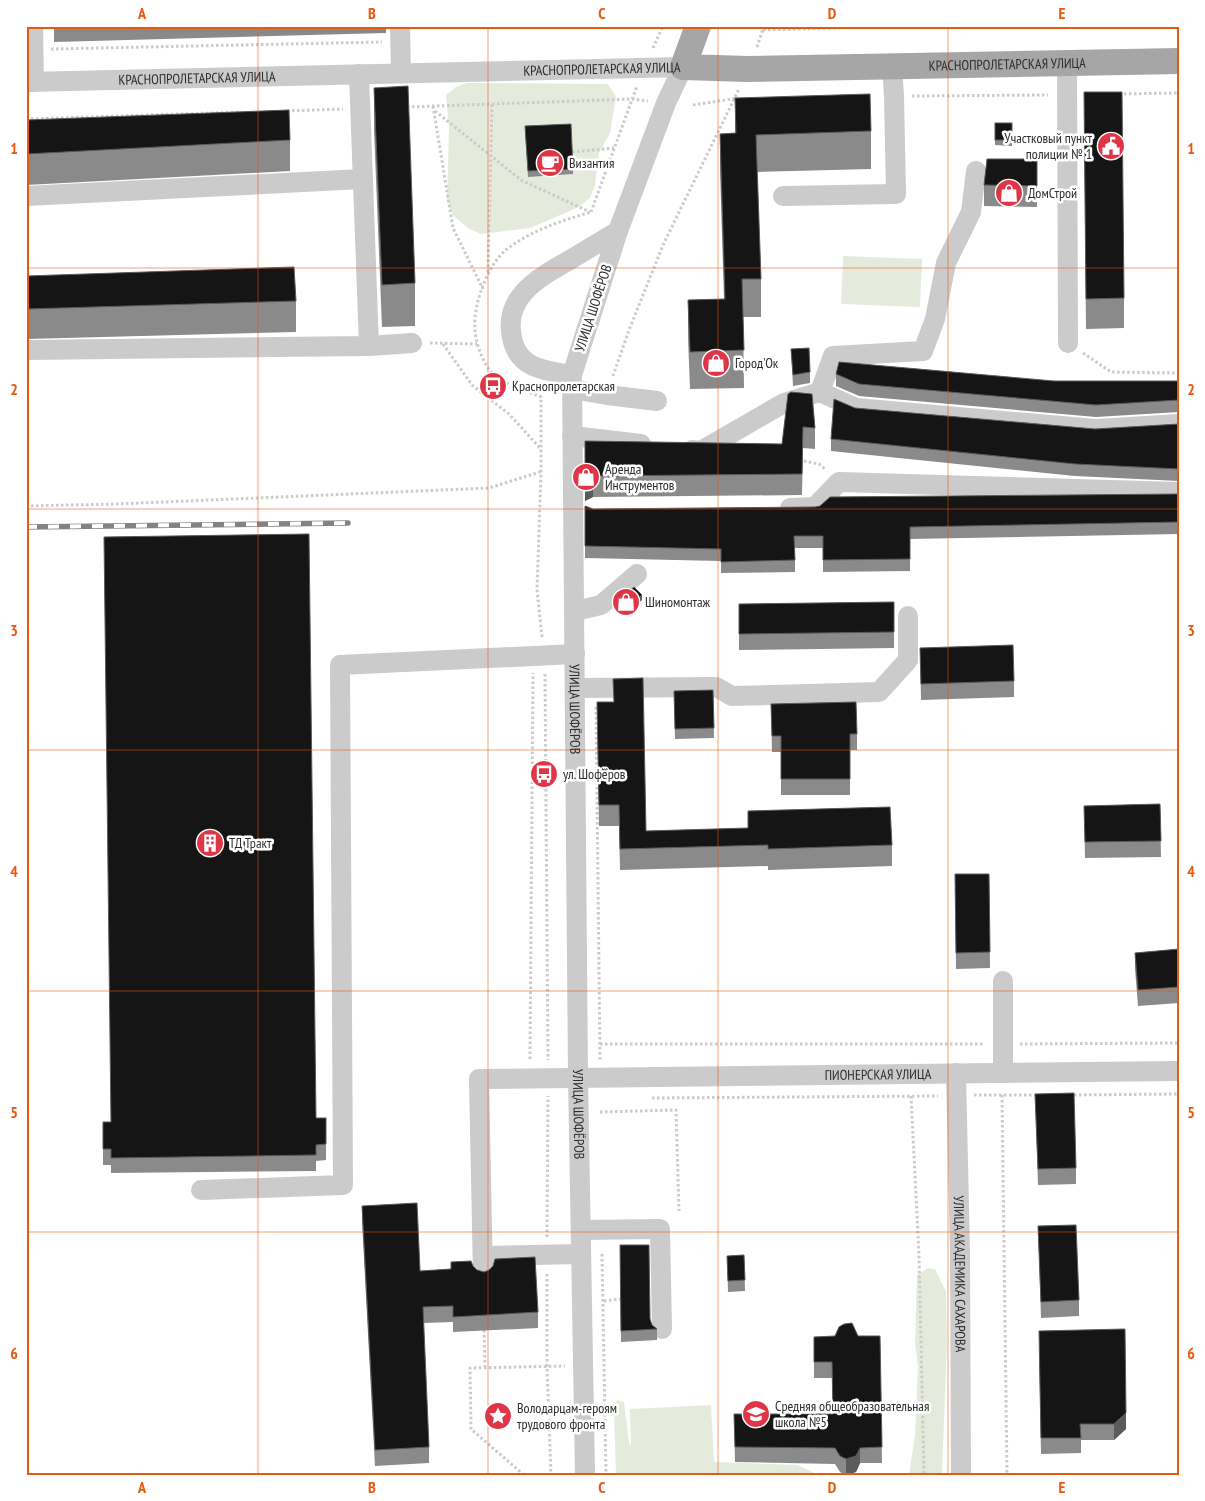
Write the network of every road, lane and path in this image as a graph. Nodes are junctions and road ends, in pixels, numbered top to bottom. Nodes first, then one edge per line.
1 (33, 26) edge
2 (663, 26) edge
3 (698, 26) edge
4 (764, 26) edge
5 (896, 26) edge
6 (861, 27) edge
7 (400, 34) edge
8 (34, 50) junction
9 (651, 52) dead end
10 (1179, 62) edge
11 (1067, 63) junction
12 (892, 66) junction
13 (684, 67) junction
14 (402, 73) junction
15 (359, 74) junction
16 (30, 82) edge
17 (638, 83) dead end
18 (1179, 93) edge
19 (1066, 94) junction
20 (1113, 94) edge
21 (894, 96) junction
22 (735, 98) junction
23 (745, 98) edge
24 (632, 99) junction
25 (651, 102) dead end
26 (492, 104) junction
27 (433, 106) junction
28 (693, 106) dead end
29 (406, 107) edge
30 (359, 108) junction
31 (434, 110) junction
32 (281, 111) edge
33 (242, 112) edge
34 (26, 119) edge
35 (614, 148) junction
36 (572, 152) edge
37 (491, 155) junction
38 (976, 171) dead end
39 (362, 179) junction
40 (26, 196) edge
41 (783, 196) dead end
42 (618, 231) junction
43 (488, 273) dead end
44 (483, 289) dead end
45 (412, 343) joint
46 (1068, 343) joint
47 (443, 344) junction
48 (477, 344) dead end
49 (369, 346) junction
50 (26, 350) edge
51 (1179, 373) edge
52 (572, 382) junction
53 (820, 392) junction
54 (607, 395) junction
55 (541, 396) dead end
56 (657, 400) dead end
57 (1179, 424) edge
58 (572, 436) junction
59 (540, 449) junction
60 (794, 458) edge
61 (541, 472) junction
62 (839, 482) junction
63 (1179, 492) edge
64 (26, 506) edge
65 (776, 508) edge
66 (637, 574) dead end
67 (575, 611) junction
68 (908, 616) dead end
69 (575, 654) junction
70 (539, 656) junction
71 (576, 688) junction
72 (596, 688) junction
73 (1003, 981) dead end
74 (1179, 1043) edge
75 (1003, 1044) junction
76 (1179, 1071) edge
77 (956, 1073) junction
78 (1003, 1073) junction
79 (578, 1076) junction
80 (539, 1077) junction
81 (1179, 1094) edge
82 (1002, 1095) junction
83 (1042, 1095) edge
84 (1061, 1095) edge
85 (912, 1096) junction
86 (956, 1096) junction
87 (649, 1098) dead end
88 (600, 1112) dead end
89 (201, 1190) dead end
90 (679, 1211) dead end
91 (580, 1230) junction
92 (547, 1254) junction
93 (581, 1254) junction
94 (482, 1256) junction
95 (483, 1276) edge
96 (620, 1299) edge
97 (604, 1301) dead end
98 (662, 1329) dead end
99 (484, 1330) edge
100 (583, 1365) junction
101 (547, 1366) junction
102 (485, 1367) junction
103 (524, 1475) edge
104 (551, 1475) edge
105 (586, 1475) edge
106 (924, 1475) edge
107 (961, 1475) edge
108 (1007, 1475) edge

1 - 8 street
2 - 9 path
3 - 13 main road, УЛИЦА ШОФЁРОВ
4 - 6 path
5 - 6 path
7 - 8 path
7 - 14 street
8 - 16 street
10 - 11 main road, КРАСНОПРОЛЕТАРСКАЯ УЛИЦА
11 - 12 main road, КРАСНОПРОЛЕТАРСКАЯ УЛИЦА
11 - 19 street
12 - 13 main road, КРАСНОПРОЛЕТАРСКАЯ УЛИЦА
12 - 21 street
13 - 14 street, КРАСНОПРОЛЕТАРСКАЯ УЛИЦА
13 - 42 street, УЛИЦА ШОФЁРОВ
14 - 15 street, КРАСНОПРОЛЕТАРСКАЯ УЛИЦА
15 - 16 street, КРАСНОПРОЛЕТАРСКАЯ УЛИЦА
15 - 30 street
17 - 24 path
18 - 20 path
19 - 21 path
19 - 46 street
21 - 41 street
22 - 23 path
22 - 28 path
22 - 54 path
24 - 25 path
24 - 26 path
24 - 35 path
26 - 27 path
26 - 37 path
27 - 29 path
27 - 31 path
30 - 32 path
30 - 39 street
31 - 37 path
31 - 44 path
33 - 34 path
35 - 36 path
35 - 37 path
37 - 43 path
38 - 53 street
39 - 40 street
39 - 49 street
42 - 52 street, УЛИЦА ШОФЁРОВ
42 - 52 street
45 - 47 path
45 - 49 street
46 - 51 path
47 - 48 path
47 - 59 path
49 - 50 street
52 - 54 street
52 - 58 street, УЛИЦА ШОФЁРОВ
53 - 57 street
53 - 58 street
54 - 56 street
55 - 59 path
58 - 67 street, УЛИЦА ШОФЁРОВ
59 - 61 path
60 - 62 path
61 - 64 path
61 - 70 path
62 - 63 street
62 - 65 street
66 - 67 street
67 - 69 street, УЛИЦА ШОФЁРОВ
68 - 72 street
69 - 70 street
69 - 71 street, УЛИЦА ШОФЁРОВ
70 - 80 path
70 - 80 path
70 - 89 street
71 - 72 street
71 - 79 street, УЛИЦА ШОФЁРОВ
72 - 75 path
73 - 75 street
74 - 75 path
75 - 78 street
76 - 78 street, ПИОНЕРСКАЯ УЛИЦА
77 - 78 street, ПИОНЕРСКАЯ УЛИЦА
77 - 79 street, ПИОНЕРСКАЯ УЛИЦА
77 - 86 street, УЛИЦА АКАДЕМИКА САХАРОВА
79 - 80 street, ПИОНЕРСКАЯ УЛИЦА
79 - 91 street, УЛИЦА ШОФЁРОВ
80 - 92 path
80 - 94 street, ПИОНЕРСКАЯ УЛИЦА
81 - 84 path
82 - 83 path
82 - 86 path
82 - 108 path
85 - 86 path
85 - 87 path
85 - 106 path
86 - 107 street, УЛИЦА АКАДЕМИКА САХАРОВА
88 - 90 path
91 - 93 street, УЛИЦА ШОФЁРОВ
91 - 98 street
92 - 93 street
92 - 94 street
92 - 101 path
93 - 100 street, УЛИЦА ШОФЁРОВ
94 - 95 street
96 - 97 path
99 - 102 path
100 - 101 path
100 - 105 street, УЛИЦА ШОФЁРОВ
101 - 102 path
101 - 104 path
102 - 103 path

